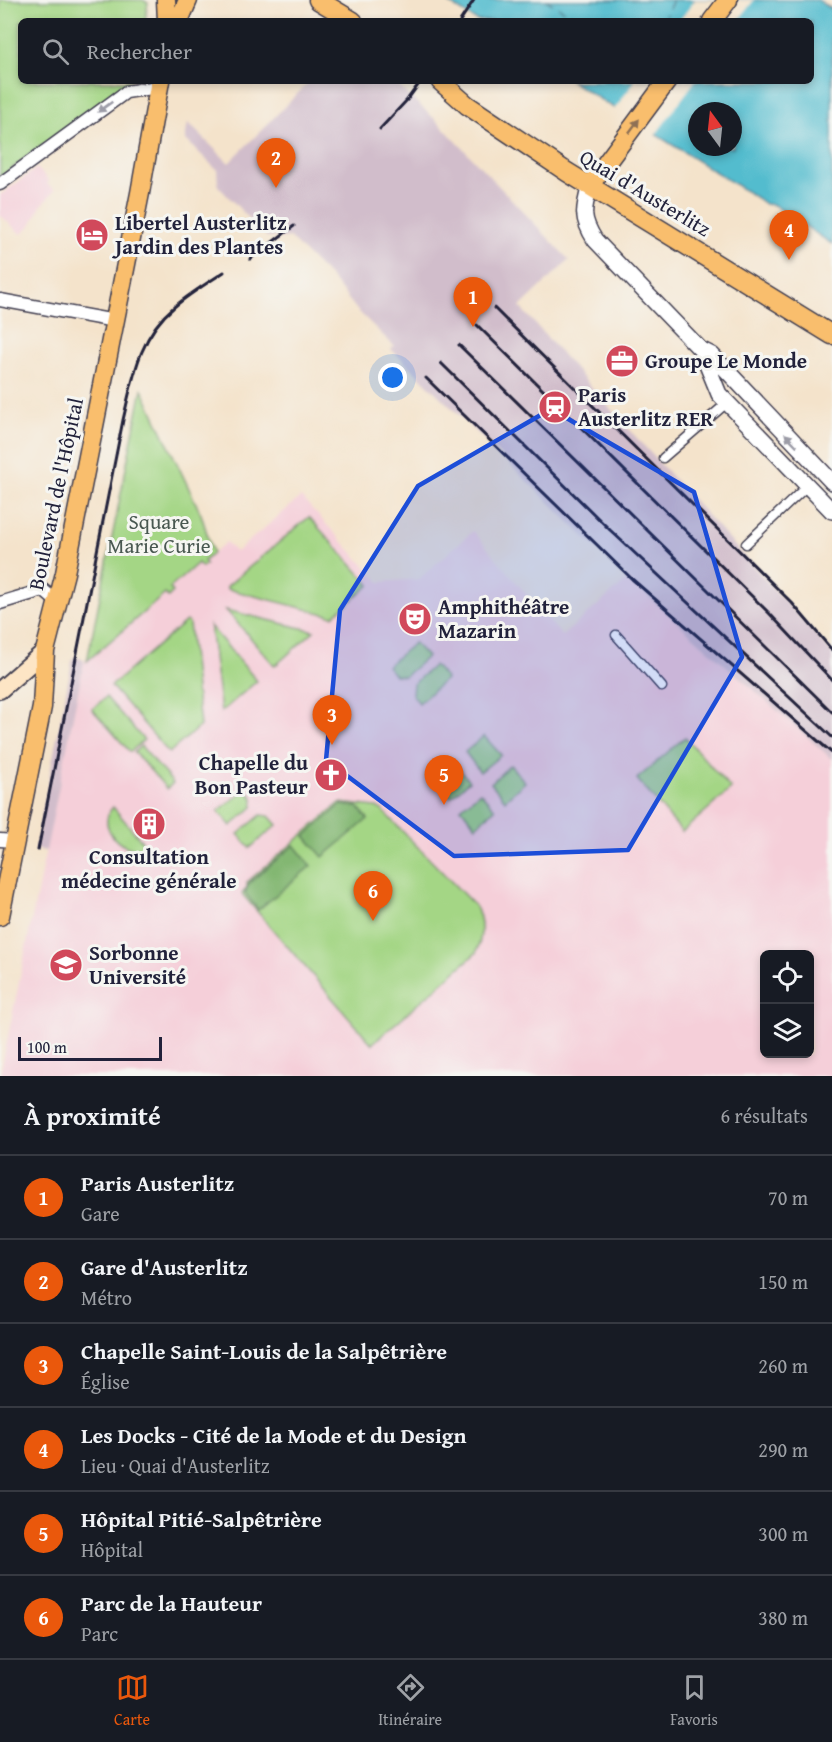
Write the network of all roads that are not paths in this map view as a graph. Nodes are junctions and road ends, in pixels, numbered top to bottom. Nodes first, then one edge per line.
1 (166, 0) edge
2 (188, 0) edge
3 (318, 0) edge
4 (728, 0) edge
5 (167, 18) edge
6 (179, 18) edge
7 (348, 18) edge
8 (714, 18) edge
9 (159, 84) edge
10 (443, 84) edge
11 (665, 84) edge
12 (595, 178) junction
13 (0, 184) edge
14 (0, 300) edge
15 (115, 321) junction
16 (832, 335) edge
17 (701, 350) junction
18 (728, 402) junction
19 (663, 458) dead end
20 (832, 482) edge
21 (808, 485) junction
22 (832, 511) edge
23 (746, 544) dead end
24 (57, 602) junction
25 (0, 603) edge
26 (616, 635) dead end
27 (45, 651) junction
28 (662, 687) dead end
29 (0, 690) edge
30 (8, 841) edge
31 (0, 916) edge

1 - 5 main road
2 - 6 main road
3 - 7 main road
4 - 8 main road
9 -> 13 street
9 - 15 main road, Boulevard de l'Hôpital
10 - 12 main road, Quai d'Austerlitz
12 -> 11 main road
12 - 16 main road, Quai d'Austerlitz
12 - 17 street
14 - 15 street
15 - 24 main road, Boulevard de l'Hôpital
17 - 18 street
20 -> 17 street
18 - 19 street
18 - 21 street
21 - 22 street
21 - 23 street
24 - 25 street
24 - 27 main road, Boulevard de l'Hôpital
26 - 28 street
27 - 29 main road
27 - 30 main road, Boulevard de l'Hôpital
30 - 31 main road, Boulevard de l'Hôpital

